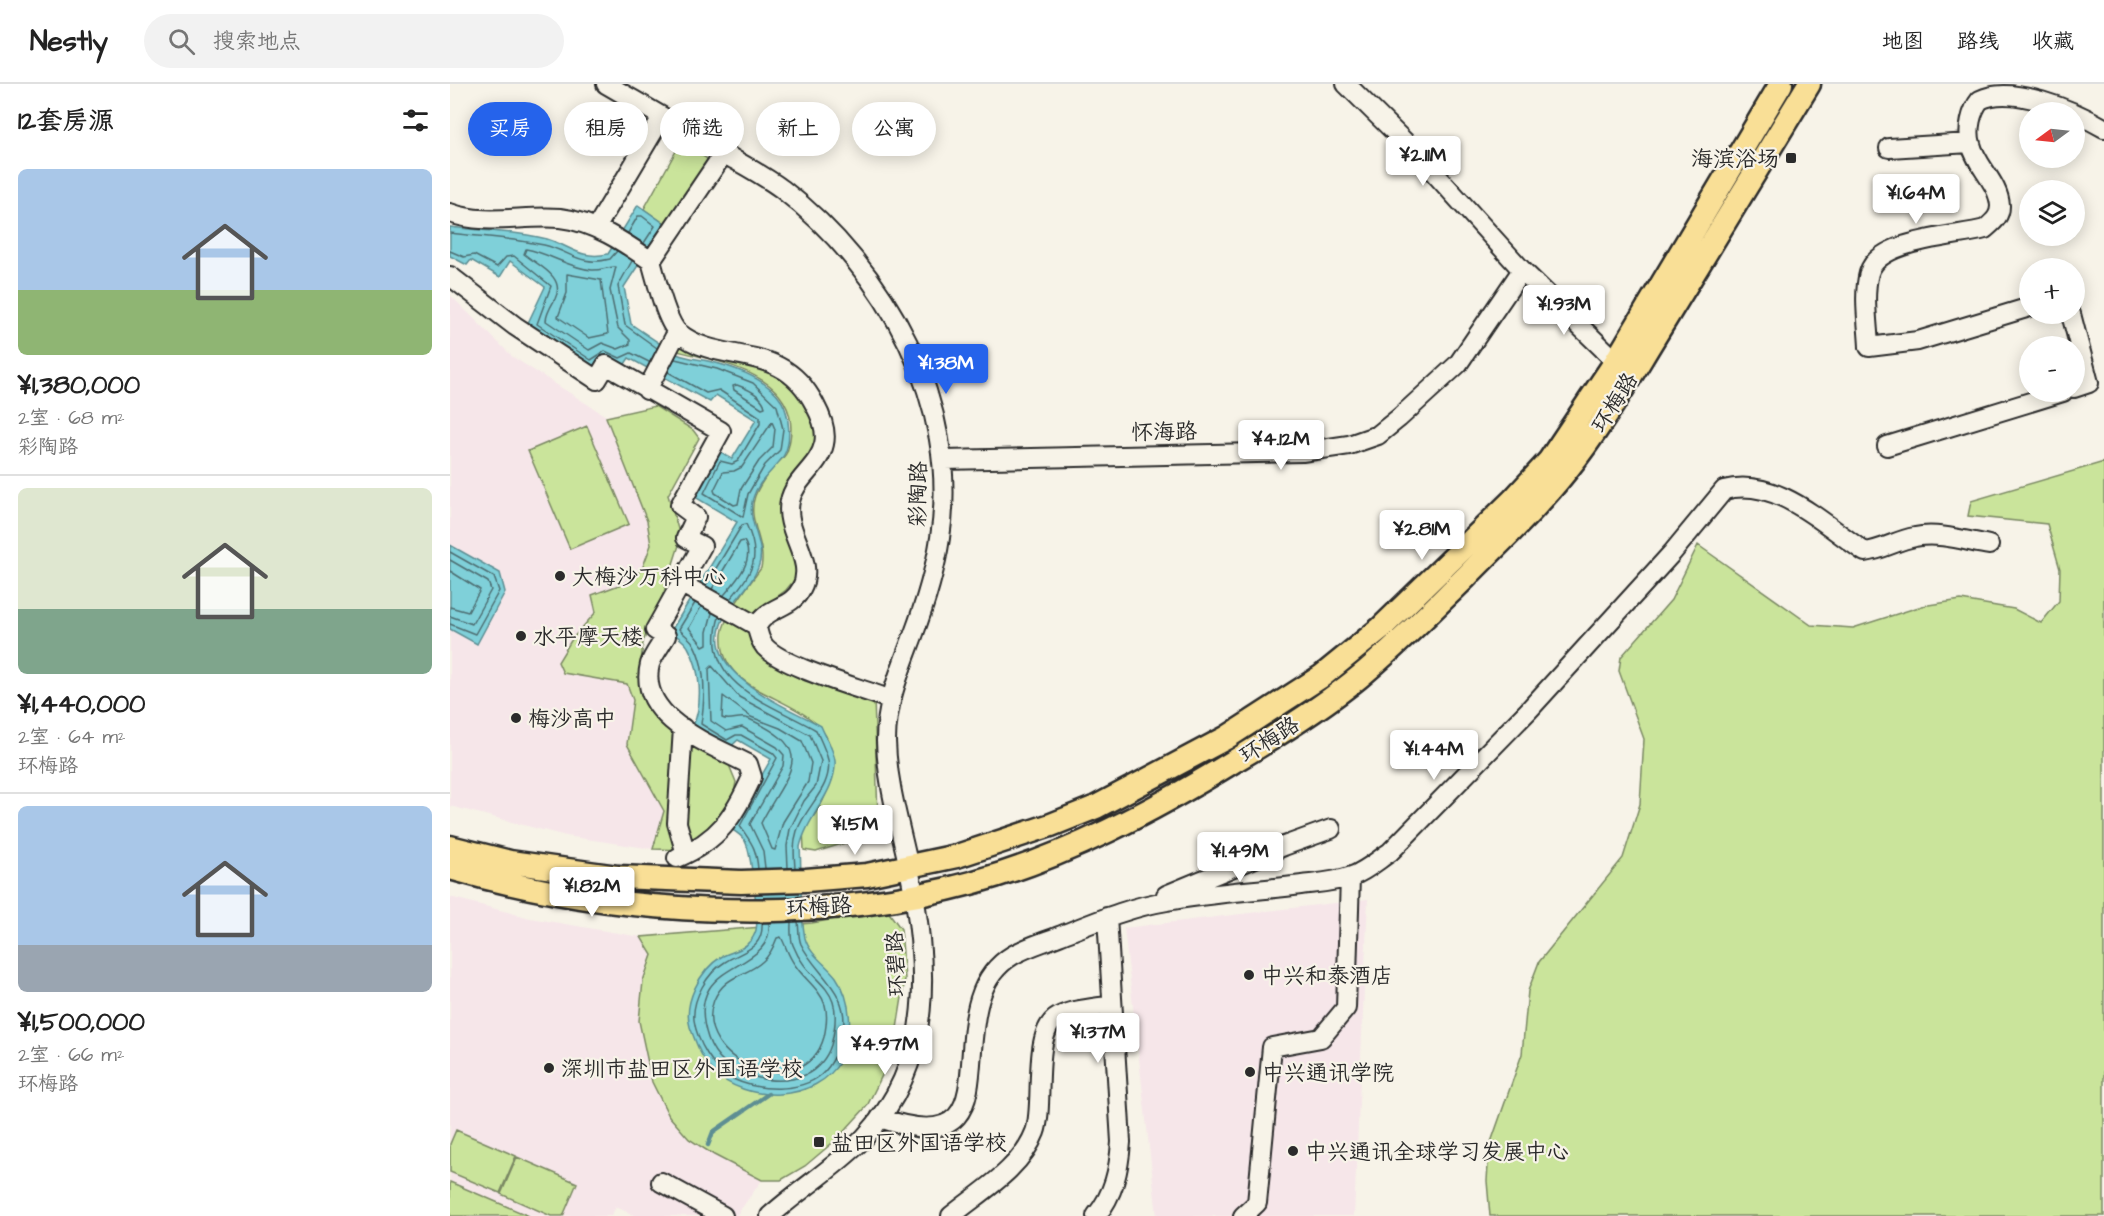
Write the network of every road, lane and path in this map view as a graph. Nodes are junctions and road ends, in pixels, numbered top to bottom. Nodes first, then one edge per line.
1 (606, 84) edge
2 (1346, 84) edge
3 (1782, 84) edge
4 (1809, 84) edge
5 (660, 116) edge
6 (660, 120) edge
7 (2104, 128) edge
8 (1970, 143) junction
9 (1889, 148) dead end
10 (722, 156) edge
11 (729, 156) edge
12 (450, 213) edge
13 (596, 228) junction
14 (651, 261) junction
15 (1522, 270) junction
16 (450, 276) edge
17 (2019, 310) edge
18 (673, 339) junction
19 (2085, 368) edge
20 (1623, 369) junction
21 (2085, 385) edge
22 (647, 390) junction
23 (2030, 402) edge
24 (1887, 446) dead end
25 (944, 460) junction
26 (1989, 545) dead end
27 (682, 584) junction
28 (750, 622) junction
29 (891, 700) junction
30 (683, 728) junction
31 (1331, 830) dead end
32 (450, 847) edge
33 (909, 867) junction
34 (450, 868) edge
35 (1350, 877) junction
36 (914, 895) junction
37 (1137, 907) junction
38 (1107, 917) junction
39 (1112, 1005) junction
40 (880, 1118) junction
41 (661, 1182) dead end
42 (723, 1216) edge
43 (770, 1216) edge
44 (951, 1216) edge
45 (1096, 1216) edge
46 (1243, 1216) edge

1 - 5 street, 彩陶路
2 - 15 street
3 - 20 main road, 环梅路
4 - 20 main road, 环梅路
6 - 13 street
7 - 8 street
8 - 9 street
8 - 17 street
10 - 14 street
11 - 25 street, 彩陶路
12 - 13 street
13 - 14 street
14 - 18 street
15 - 20 street
15 - 25 street, 怀海路
16 - 22 street
18 - 22 street
18 - 28 street
19 - 21 street
20 - 33 main road, 环梅路
20 - 36 main road, 环梅路
22 - 27 street
23 - 24 street
25 - 29 street, 彩陶路
26 - 35 street
27 - 28 street
27 - 30 street
28 - 29 street
29 - 33 street, 彩陶路
30 - 30 street
31 - 37 street
32 - 33 main road, 环梅路
33 - 36 street, 环碧路
34 - 36 main road, 环梅路
35 - 37 street
35 - 46 street
36 - 40 street, 环碧路
37 - 38 street
38 - 39 street
38 - 40 street
39 - 44 street
39 - 45 street
40 - 43 street, 环碧路
41 - 42 street

